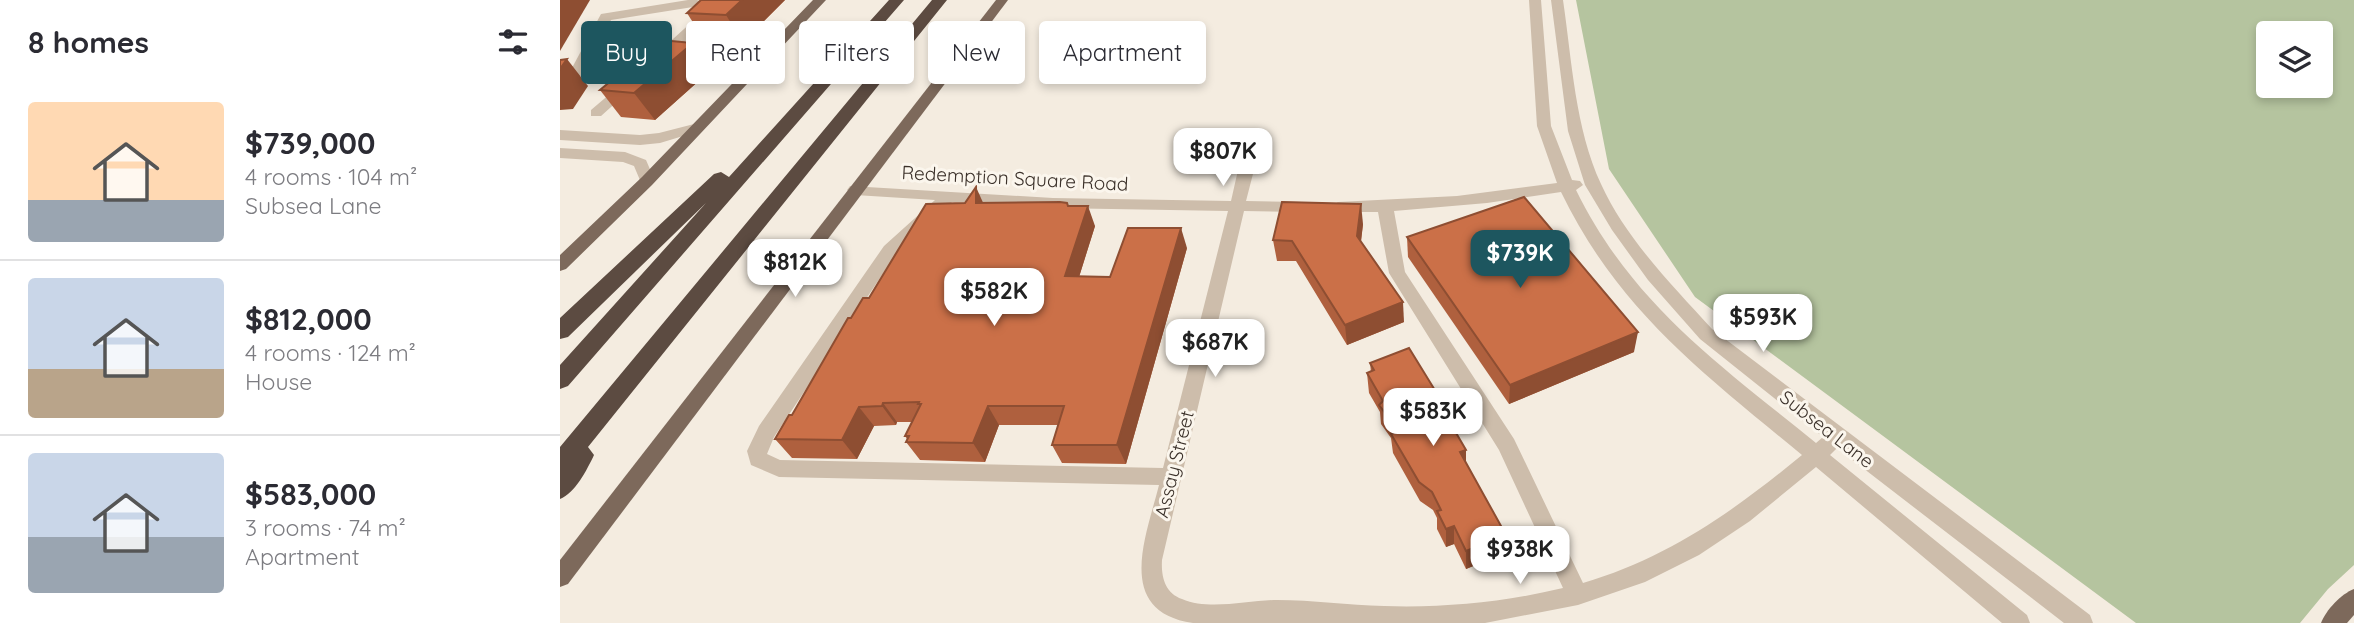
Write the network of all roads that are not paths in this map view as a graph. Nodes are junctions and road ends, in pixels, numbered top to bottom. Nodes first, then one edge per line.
1 (820, 0) edge
2 (897, 0) edge
3 (940, 0) edge
4 (1002, 0) edge
5 (1535, 0) edge
6 (1557, 0) edge
7 (694, 1) edge
8 (878, 21) edge
9 (672, 46) edge
10 (578, 70) junction
11 (581, 70) edge
12 (560, 72) edge
13 (629, 84) edge
14 (820, 84) edge
15 (820, 84) edge
16 (596, 113) dead end
17 (698, 127) junction
18 (560, 135) edge
19 (560, 153) edge
20 (1246, 170) dead end
21 (647, 181) junction
22 (1592, 181) junction
23 (1566, 186) junction
24 (855, 190) junction
25 (947, 196) junction
26 (1237, 207) junction
27 (1385, 207) junction
28 (560, 265) edge
29 (560, 331) edge
30 (560, 380) edge
31 (624, 390) junction
32 (1837, 437) junction
33 (1814, 456) junction
34 (560, 464) edge
35 (1171, 477) junction
36 (560, 488) edge
37 (560, 576) edge
38 (1578, 595) junction
39 (2354, 599) edge
40 (2019, 623) edge
41 (2082, 623) edge
42 (2332, 623) edge

1 - 17 main road
2 - 8 highway
3 - 31 highway
4 - 24 main road
5 - 23 street, Subsea Lane
6 - 22 street, Subsea Lane
7 - 9 street
7 - 10 street
10 - 11 street
10 - 12 street
13 - 16 street
14 - 29 highway
15 - 30 highway
17 - 18 street
17 - 21 main road
19 - 21 street
20 - 26 street, Assay Street
21 - 28 main road
22 - 23 street, Redemption Square Road
22 - 32 street, Subsea Lane
23 - 27 street, Redemption Square Road
23 - 33 street, Subsea Lane
24 - 25 street, Redemption Square Road
24 - 37 main road
25 - 26 street, Redemption Square Road
25 - 35 street
26 - 27 street, Redemption Square Road
26 - 35 street, Assay Street
27 - 38 street
31 - 34 highway
31 - 36 highway
32 - 33 street
32 - 41 street, Subsea Lane
33 - 38 street
33 - 40 street, Subsea Lane
35 - 38 street, Assay Street
39 - 42 main road

